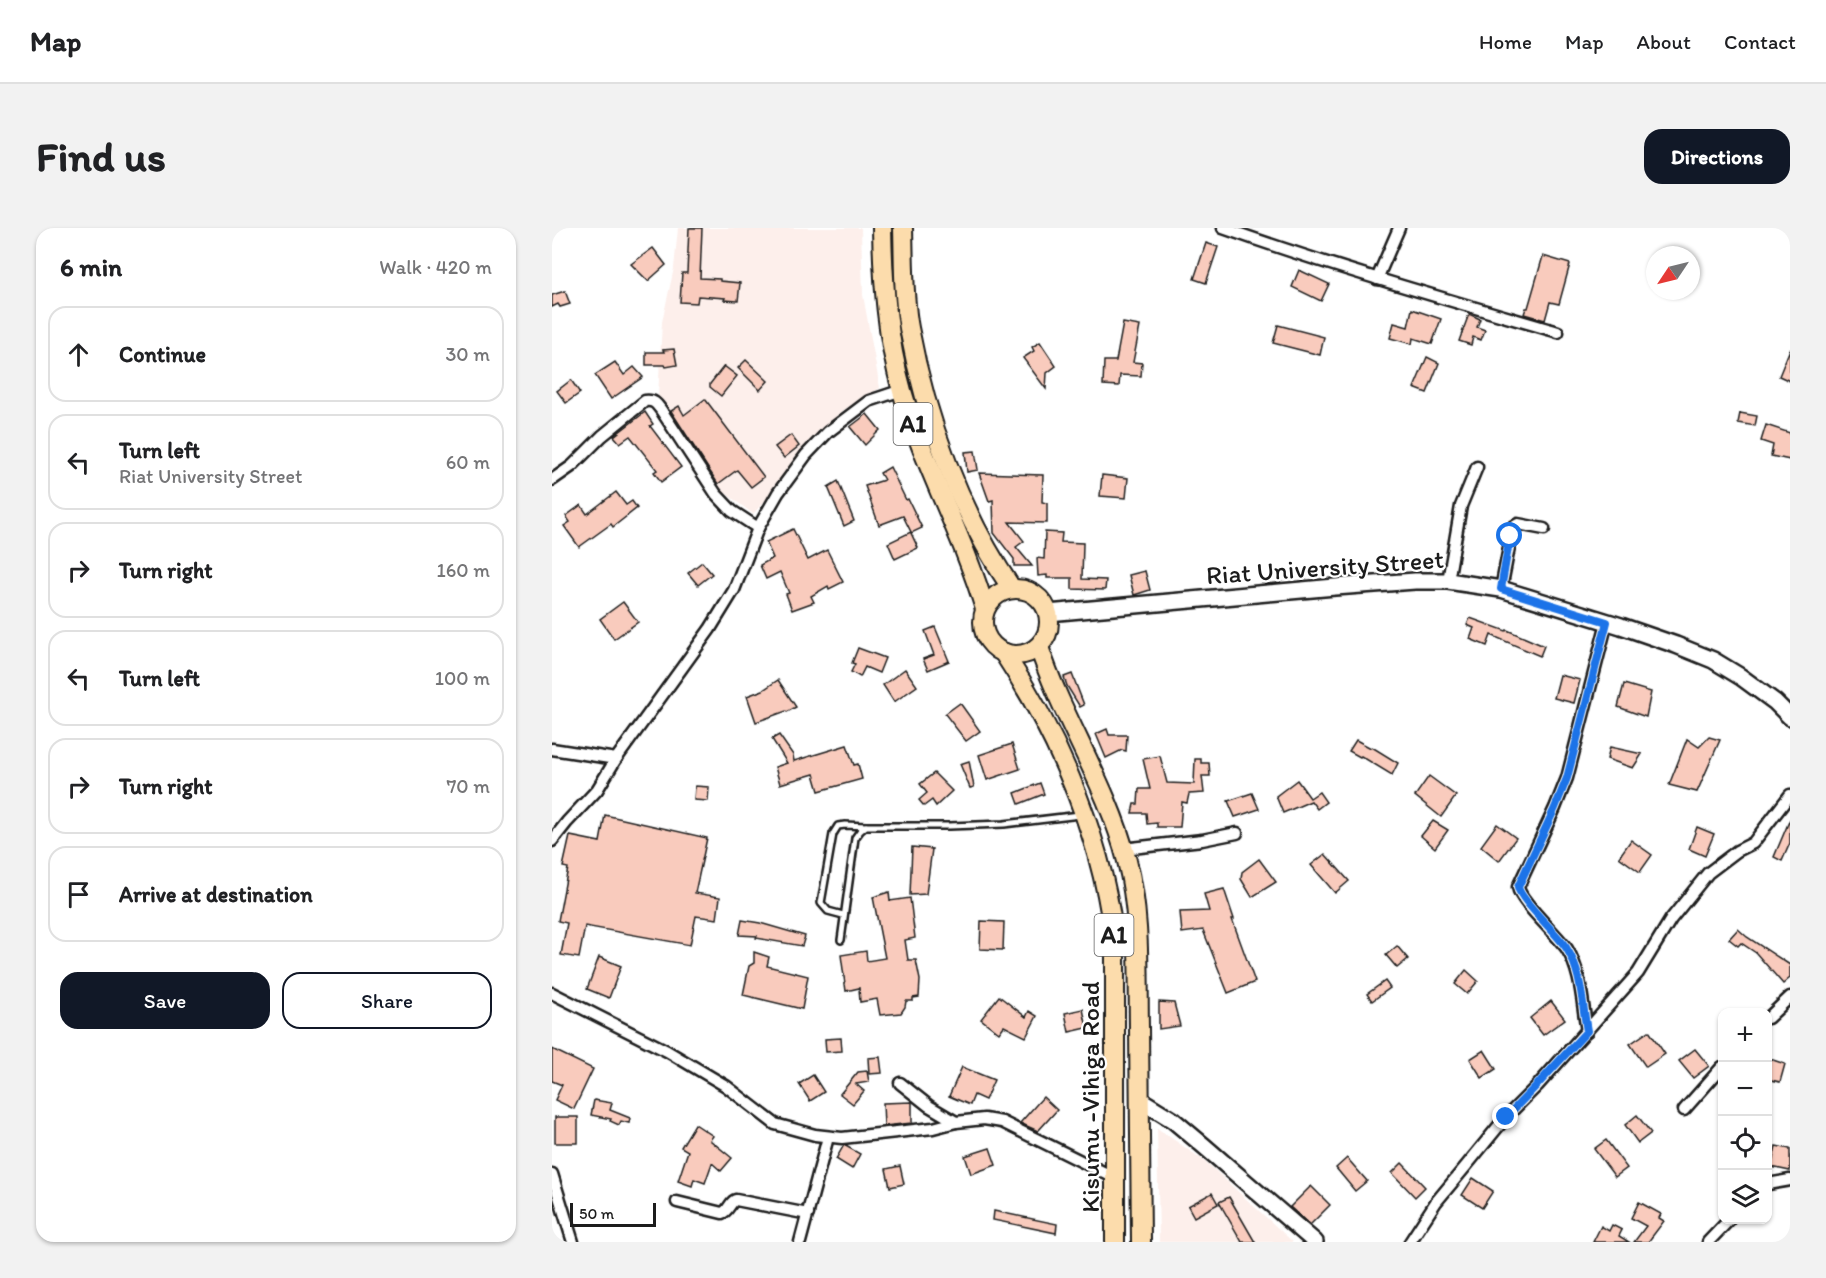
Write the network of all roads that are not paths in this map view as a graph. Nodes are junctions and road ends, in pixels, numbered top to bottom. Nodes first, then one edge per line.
1 (882, 228) edge
2 (903, 228) edge
3 (1222, 228) edge
4 (1399, 228) edge
5 (1377, 279) junction
6 (1558, 332) dead end
7 (902, 390) junction
8 (1477, 467) dead end
9 (552, 480) edge
10 (758, 528) junction
11 (1544, 529) dead end
12 (1448, 581) junction
13 (1012, 589) junction
14 (1501, 589) junction
15 (985, 609) junction
16 (1048, 614) junction
17 (1607, 622) junction
18 (1039, 647) junction
19 (1002, 652) junction
20 (1790, 717) edge
21 (552, 749) edge
22 (616, 759) junction
23 (1790, 795) edge
24 (1085, 814) junction
25 (866, 826) junction
26 (1237, 833) dead end
27 (552, 841) edge
28 (1123, 849) junction
29 (843, 915) junction
30 (841, 940) dead end
31 (552, 994) edge
32 (1790, 997) edge
33 (1772, 1013) edge
34 (1587, 1031) junction
35 (1718, 1072) edge
36 (900, 1083) dead end
37 (1139, 1099) junction
38 (1684, 1110) dead end
39 (956, 1122) junction
40 (828, 1137) junction
41 (552, 1174) edge
42 (1115, 1178) junction
43 (1790, 1180) edge
44 (1772, 1183) edge
45 (677, 1202) dead end
46 (808, 1214) junction
47 (1725, 1224) edge
48 (573, 1242) edge
49 (800, 1242) edge
50 (1115, 1242) edge
51 (1140, 1242) edge
52 (1315, 1242) edge
53 (1410, 1242) edge
54 (1708, 1242) edge

1 - 7 highway, A1
2 - 13 highway, A1
3 - 5 street
4 - 5 street
5 - 6 street
7 - 10 street
7 - 15 highway, A1
8 - 12 street
9 - 10 street
10 - 22 street
11 - 14 street
12 - 14 street, Riat University Street
12 - 16 street, Riat University Street
13 - 15 highway
13 - 16 highway
14 - 17 street, Riat University Street
15 - 19 highway, A1
16 - 18 highway
17 - 20 street, Riat University Street
17 - 34 street
18 - 19 highway
18 - 28 highway, Kisumu -Vihiga Road / A1
19 - 24 highway, Kisumu -Vihiga Road / A1
21 - 22 street
22 - 27 street
23 - 34 street
24 - 25 lane
24 - 42 highway, Kisumu -Vihiga Road / A1
25 - 29 lane
25 - 29 lane
26 - 28 street
28 - 37 highway, Kisumu -Vihiga Road / A1
29 - 30 lane
31 - 40 street
32 - 33 street
34 - 53 street
35 - 38 street
36 - 39 street
37 - 51 highway, Kisumu -Vihiga Road / A1
37 - 52 street
39 - 40 street
39 - 42 street
40 - 46 street
41 - 48 street
42 - 50 highway, Kisumu -Vihiga Road / A1
43 - 44 street
45 - 46 street
46 - 49 street
47 - 54 street

